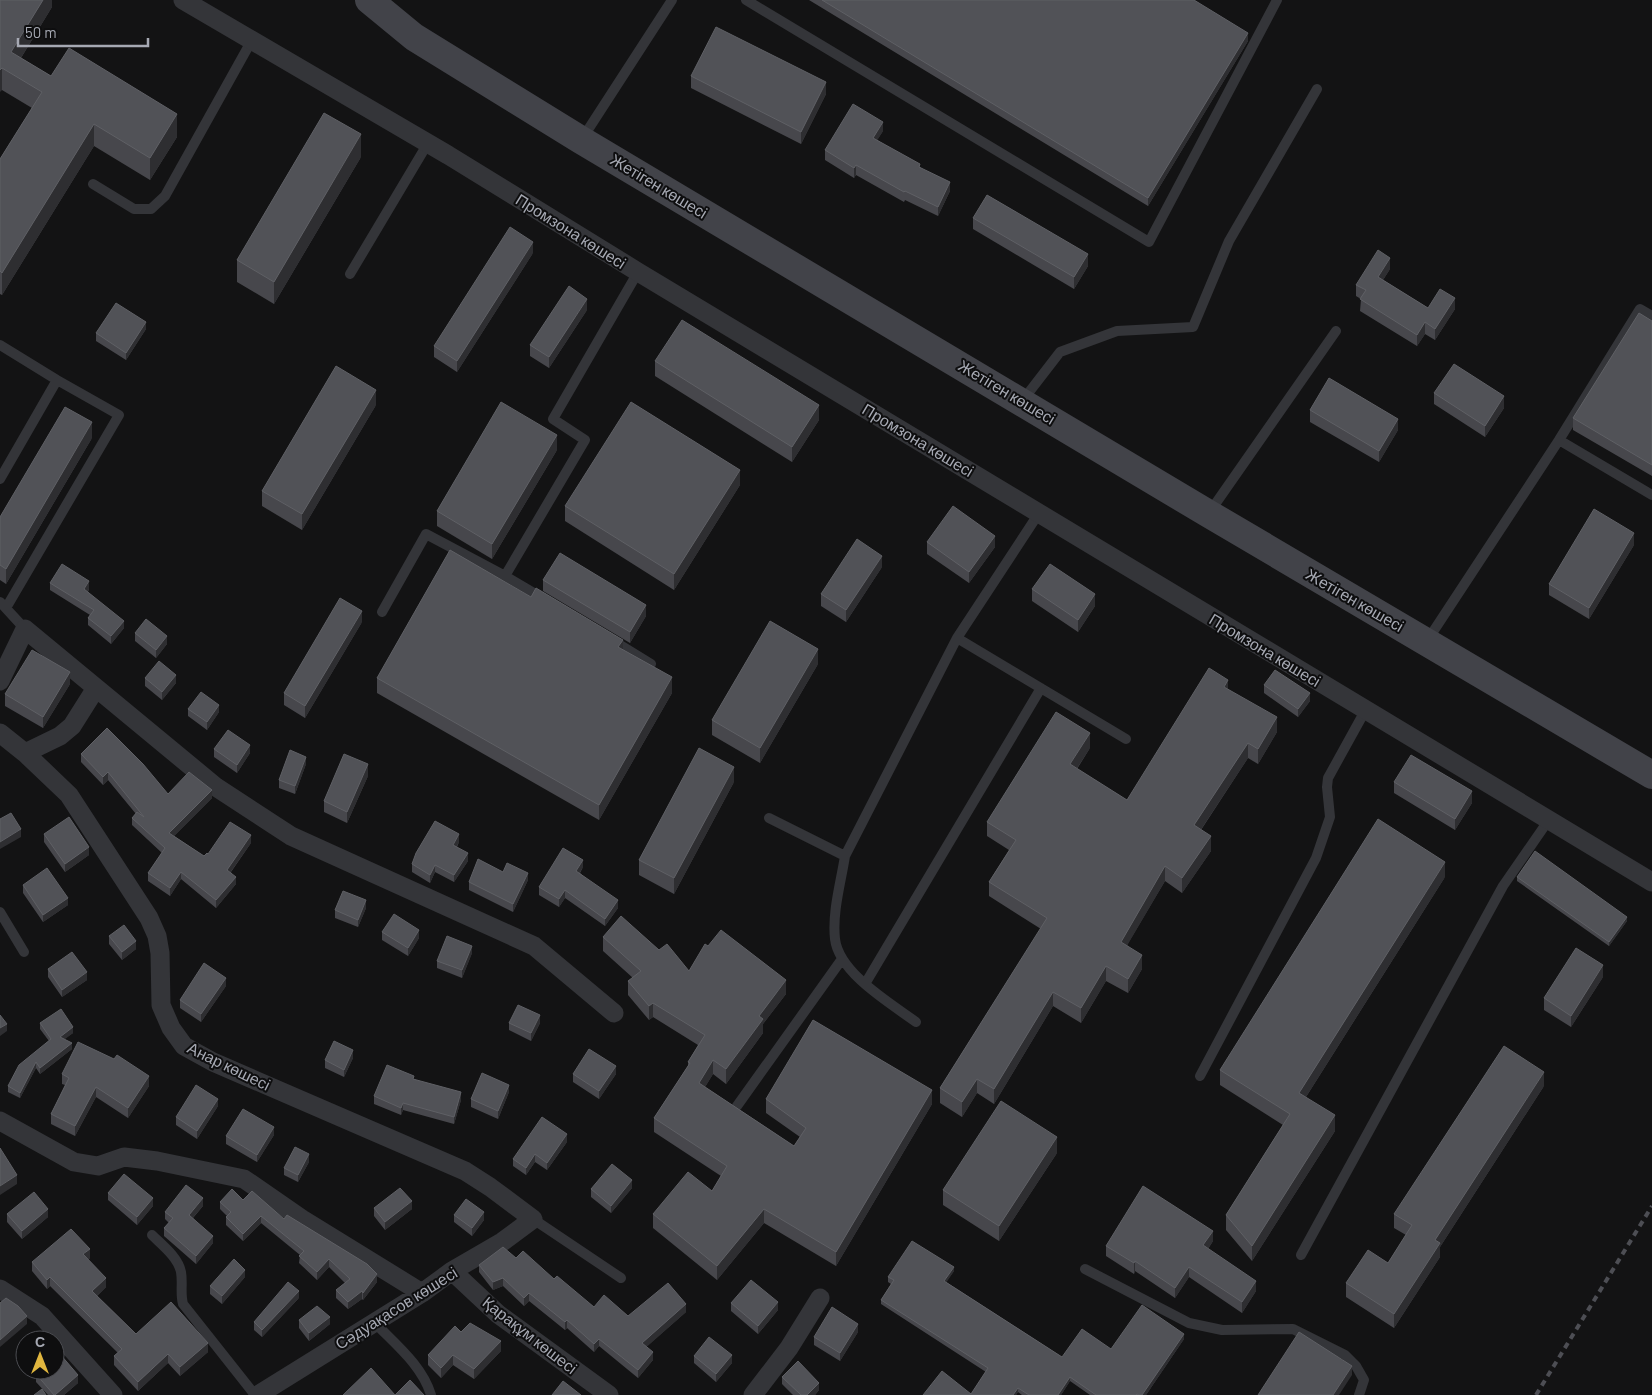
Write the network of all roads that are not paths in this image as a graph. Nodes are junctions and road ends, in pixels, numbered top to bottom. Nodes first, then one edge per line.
1 (184, 0) edge
2 (368, 0) edge
3 (672, 0) edge
4 (746, 0) edge
5 (1277, 0) edge
6 (252, 40) junction
7 (1317, 89) dead end
8 (581, 140) junction
9 (428, 143) junction
10 (93, 184) dead end
11 (638, 272) junction
12 (350, 274) dead end
13 (1652, 316) edge
14 (1336, 331) dead end
15 (0, 345) edge
16 (57, 380) junction
17 (1022, 401) junction
18 (1560, 440) junction
19 (0, 479) edge
20 (1652, 494) edge
21 (1039, 513) junction
22 (1209, 514) junction
23 (506, 576) junction
24 (3, 605) edge
25 (554, 605) edge
26 (382, 612) dead end
27 (25, 629) junction
28 (603, 634) edge
29 (957, 638) junction
30 (1427, 642) junction
31 (652, 664) edge
32 (0, 681) edge
33 (96, 688) junction
34 (1041, 688) junction
35 (1365, 710) junction
36 (0, 733) edge
37 (1126, 739) dead end
38 (25, 753) junction
39 (1652, 775) edge
40 (768, 818) dead end
41 (1548, 821) junction
42 (845, 856) junction
43 (1652, 882) edge
44 (0, 912) edge
45 (24, 952) dead end
46 (842, 959) junction
47 (865, 984) junction
48 (614, 1013) dead end
49 (916, 1022) dead end
50 (1200, 1076) dead end
51 (737, 1106) edge
52 (0, 1121) edge
53 (533, 1219) junction
54 (152, 1235) dead end
55 (1301, 1255) dead end
56 (1085, 1269) dead end
57 (452, 1272) junction
58 (621, 1278) dead end
59 (0, 1289) edge
60 (422, 1293) junction
61 (820, 1298) dead end
62 (374, 1322) junction
63 (113, 1395) edge
64 (257, 1395) edge
65 (431, 1395) edge
66 (609, 1395) edge
67 (754, 1395) edge
68 (1359, 1395) edge

1 - 6 street, Промзона көшесі
2 - 8 street, Жетіген көшесі
3 - 8 lane
4 - 5 lane
6 - 9 street, Промзона көшесі
6 - 10 lane
7 - 17 lane
8 - 17 street, Жетіген көшесі
9 - 11 street, Промзона көшесі
9 - 12 lane
11 - 21 street, Промзона көшесі
11 - 23 lane
13 - 18 lane
14 - 22 lane
15 - 16 lane
16 - 19 lane
16 - 24 lane
17 - 22 street, Жетіген көшесі
18 - 20 lane
18 - 30 lane
21 - 29 lane
21 - 35 street, Промзона көшесі
22 - 30 street, Жетіген көшесі
23 - 25 lane
23 - 26 lane
24 - 27 lane
27 - 32 street
27 - 33 street
28 - 31 lane
29 - 34 lane
29 - 42 lane
30 - 39 street, Жетіген көшесі
33 - 38 street
33 - 48 street
34 - 37 lane
34 - 47 lane
35 - 41 street, Промзона көшесі
35 - 50 lane
36 - 38 street, Анар көшесі
38 - 53 street, Анар көшесі
40 - 42 lane
41 - 43 street, Промзона көшесі
41 - 55 lane
42 - 46 lane
44 - 45 lane
46 - 47 lane
46 - 51 lane
47 - 49 lane
52 - 60 street
53 - 57 street, Сәдуақасов көшесі
53 - 58 lane
54 - 64 lane
56 - 68 lane
57 - 60 street, Сәдуақасов көшесі
57 - 66 street, Қарақұм көшесі
59 - 63 street
60 - 62 street, Сәдуақасов көшесі
61 - 67 street
62 - 64 street, Сәдуақасов көшесі
62 - 65 lane

